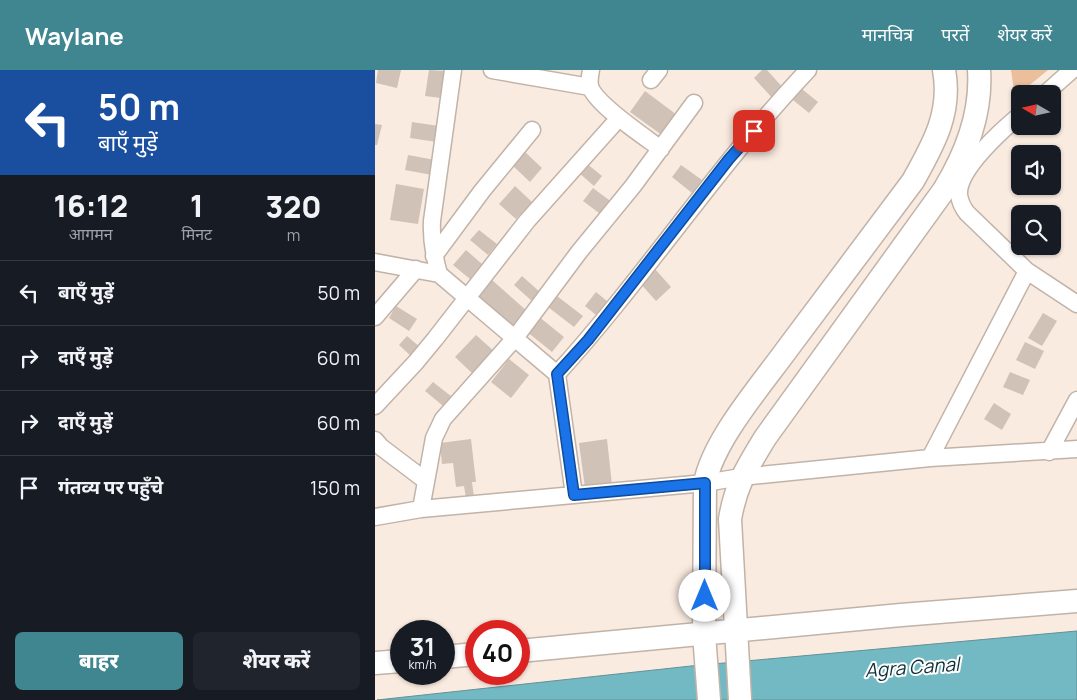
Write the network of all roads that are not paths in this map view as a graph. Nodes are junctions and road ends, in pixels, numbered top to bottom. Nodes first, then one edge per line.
1 (453, 70) edge
2 (492, 70) edge
3 (591, 70) edge
4 (808, 70) edge
5 (944, 70) edge
6 (979, 70) edge
7 (1072, 70) edge
8 (1055, 85) edge
9 (590, 87) junction
10 (694, 103) dead end
11 (619, 118) junction
12 (1011, 122) edge
13 (532, 130) dead end
14 (661, 149) junction
15 (434, 256) junction
16 (375, 262) edge
17 (416, 269) junction
18 (1027, 271) junction
19 (439, 274) junction
20 (467, 299) junction
21 (1077, 304) edge
22 (375, 317) edge
23 (515, 338) junction
24 (557, 374) junction
25 (1077, 400) edge
26 (375, 406) edge
27 (375, 440) edge
28 (1077, 449) edge
29 (1049, 452) junction
30 (930, 458) junction
31 (741, 477) junction
32 (426, 481) junction
33 (705, 483) junction
34 (574, 495) junction
35 (421, 509) junction
36 (375, 517) edge
37 (1077, 601) edge
38 (735, 630) junction
39 (704, 644) junction
40 (530, 651) edge
41 (390, 662) edge
42 (375, 663) edge
43 (709, 700) edge
44 (740, 700) edge

1 - 15 street
2 - 9 street
3 - 9 street
4 - 24 street
5 - 33 street
6 - 31 street
7 - 8 street
9 - 11 street
10 - 14 street
11 - 14 street
11 - 20 street
12 - 18 street
13 - 15 street
14 - 23 street
15 - 19 street
16 - 17 street
17 - 19 street
17 - 22 street
18 - 21 street
18 - 30 street
19 - 20 street
20 - 23 street
20 - 26 street
23 - 24 street
23 - 32 street
24 - 34 street
25 - 29 street
27 - 32 street
28 - 29 street
29 - 30 street
30 - 31 street
31 - 33 street
31 - 38 street
32 - 35 street
33 - 34 street
33 - 39 street
34 - 35 street
35 - 36 street
37 - 38 street
38 - 39 street
38 - 44 street
39 - 40 street
39 - 43 street
41 - 42 street

